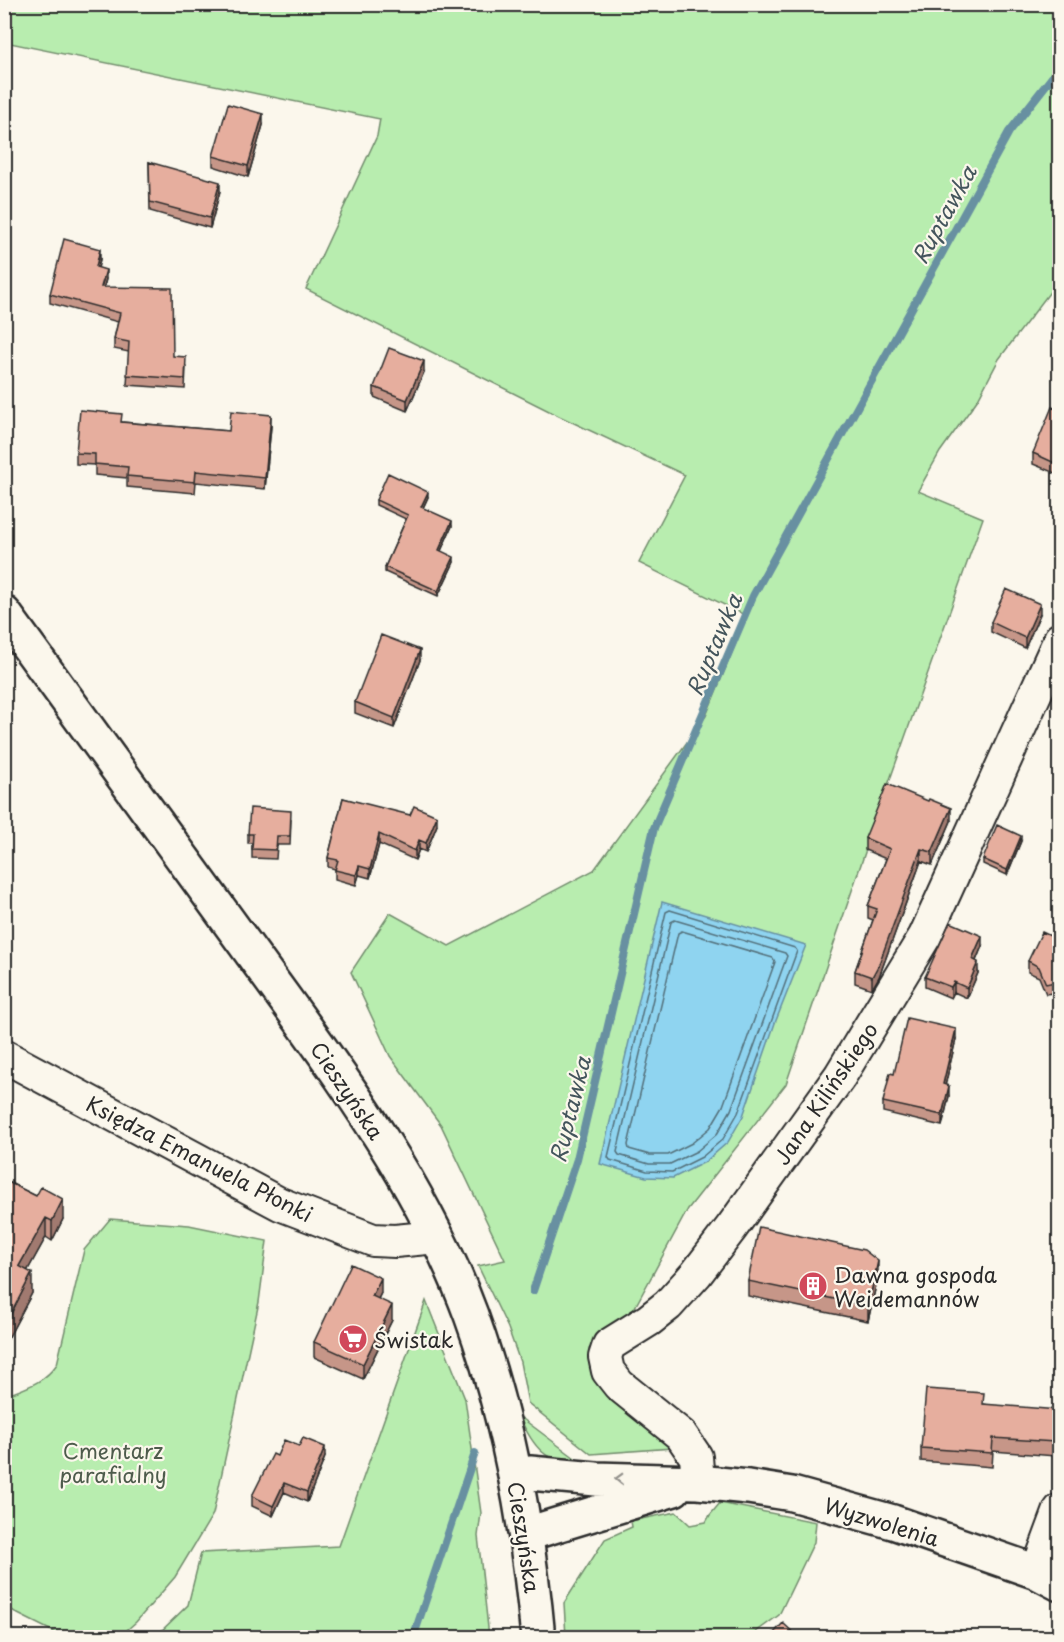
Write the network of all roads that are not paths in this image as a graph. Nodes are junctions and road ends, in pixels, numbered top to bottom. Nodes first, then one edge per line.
1 (4, 613) edge
2 (1059, 639) edge
3 (4, 1056) edge
4 (437, 1236) junction
5 (515, 1475) junction
6 (698, 1482) junction
7 (1059, 1510) edge
8 (527, 1534) junction
9 (1048, 1578) edge
10 (538, 1638) edge

1 - 4 main road, Cieszyńska
2 - 6 street, Jana Kilińskiego
3 - 4 street, Księdza Emanuela Płonki
4 - 5 main road, Cieszyńska
6 -> 5 main road, Wyzwolenia
5 - 8 main road, Cieszyńska
6 - 8 main road, Wyzwolenia
6 - 9 main road, Wyzwolenia
7 - 9 street
8 - 10 main road, Cieszyńska

